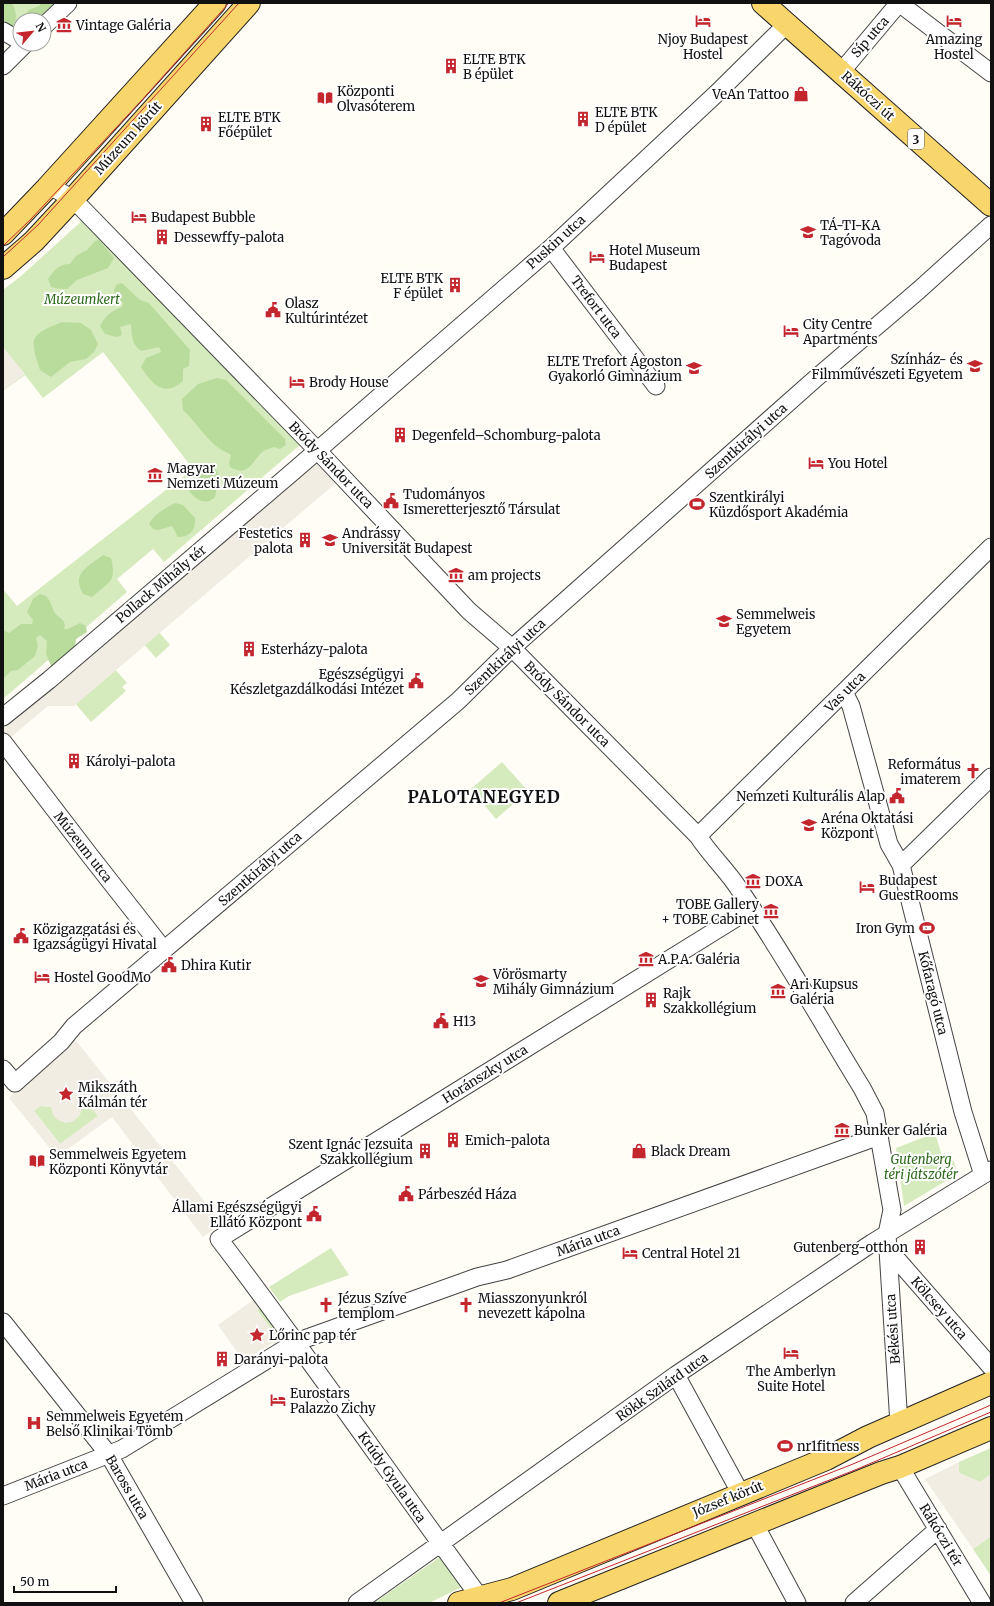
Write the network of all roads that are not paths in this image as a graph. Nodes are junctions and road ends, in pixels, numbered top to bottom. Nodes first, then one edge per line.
1 (68, 3) edge
2 (215, 3) edge
3 (249, 3) edge
4 (763, 3) edge
5 (899, 3) edge
6 (52, 18) edge
7 (787, 24) junction
8 (3, 31) edge
9 (12, 36) edge
10 (17, 52) edge
11 (3, 66) edge
12 (841, 72) junction
13 (991, 73) edge
14 (47, 188) junction
15 (73, 199) junction
16 (991, 205) edge
17 (991, 225) edge
18 (3, 234) edge
19 (551, 248) junction
20 (3, 268) edge
21 (656, 386) dead end
22 (318, 450) junction
23 (991, 547) edge
24 (512, 648) junction
25 (844, 692) junction
26 (3, 717) edge
27 (3, 742) edge
28 (991, 777) edge
29 (698, 836) junction
30 (901, 865) junction
31 (752, 908) junction
32 (164, 950) junction
33 (3, 1069) edge
34 (879, 1136) junction
35 (988, 1173) edge
36 (219, 1240) joint
37 (888, 1241) junction
38 (3, 1322) edge
39 (296, 1342) junction
40 (991, 1367) edge
41 (676, 1375) junction
42 (991, 1383) edge
43 (899, 1424) junction
44 (991, 1428) edge
45 (109, 1455) junction
46 (900, 1467) junction
47 (741, 1494) junction
48 (3, 1496) edge
49 (754, 1523) junction
50 (938, 1530) junction
51 (440, 1544) junction
52 (474, 1601) edge
53 (194, 1603) edge
54 (357, 1603) edge
55 (559, 1603) edge
56 (797, 1603) edge
57 (854, 1603) edge
58 (982, 1603) edge

1 - 6 street
2 - 14 main road, Múzeum körút
3 - 15 main road, Múzeum körút
4 - 7 main road, Rákóczi út / 3
5 - 12 street, Síp utca
5 - 13 street
7 - 12 main road, Rákóczi út / 3
7 - 19 street, Puskin utca
8 - 9 street
10 - 11 street
12 - 16 main road, Rákóczi út / 3
14 - 15 street, Bródy Sándor utca
14 - 18 main road, Múzeum körút
15 - 20 main road, Múzeum körút
15 - 22 street, Bródy Sándor utca
17 - 24 street, Szentkirályi utca
19 - 21 street, Trefort utca
19 - 22 street, Puskin utca
22 - 24 street, Bródy Sándor utca
22 - 26 street, Pollack Mihály tér
23 - 25 street, Vas utca
24 - 29 street, Bródy Sándor utca
24 - 32 street, Szentkirályi utca
25 - 29 street, Vas utca
25 - 30 street, Kőfaragó utca
27 - 32 street, Múzeum utca
28 - 30 street
29 - 31 street, Bródy Sándor utca
30 - 35 street, Kőfaragó utca
31 - 34 street, Bródy Sándor utca
31 - 36 street, Horánszky utca
32 - 33 street, Szentkirályi utca
34 - 37 street, Békési utca
34 - 39 street, Mária utca
35 - 37 street, Rökk Szilárd utca
36 - 39 street, Krúdy Gyula utca
37 - 40 street, Kölcsey utca
37 - 41 street, Rökk Szilárd utca
37 - 43 street, Békési utca
38 - 45 street, Baross utca
39 - 45 street, Mária utca
39 - 51 street, Krúdy Gyula utca
41 - 47 street
41 - 51 street, Rökk Szilárd utca
42 - 43 main road, József körút
43 - 47 main road, József körút
44 - 46 main road
45 - 48 street, Mária utca
45 - 53 street, Baross utca
46 - 49 main road
46 - 50 street, Rákóczi tér
47 - 52 main road, József körút
49 - 55 main road
49 - 56 street
50 - 57 street
50 - 58 street, Rákóczi tér
51 - 52 street, Krúdy Gyula utca
51 - 54 street

